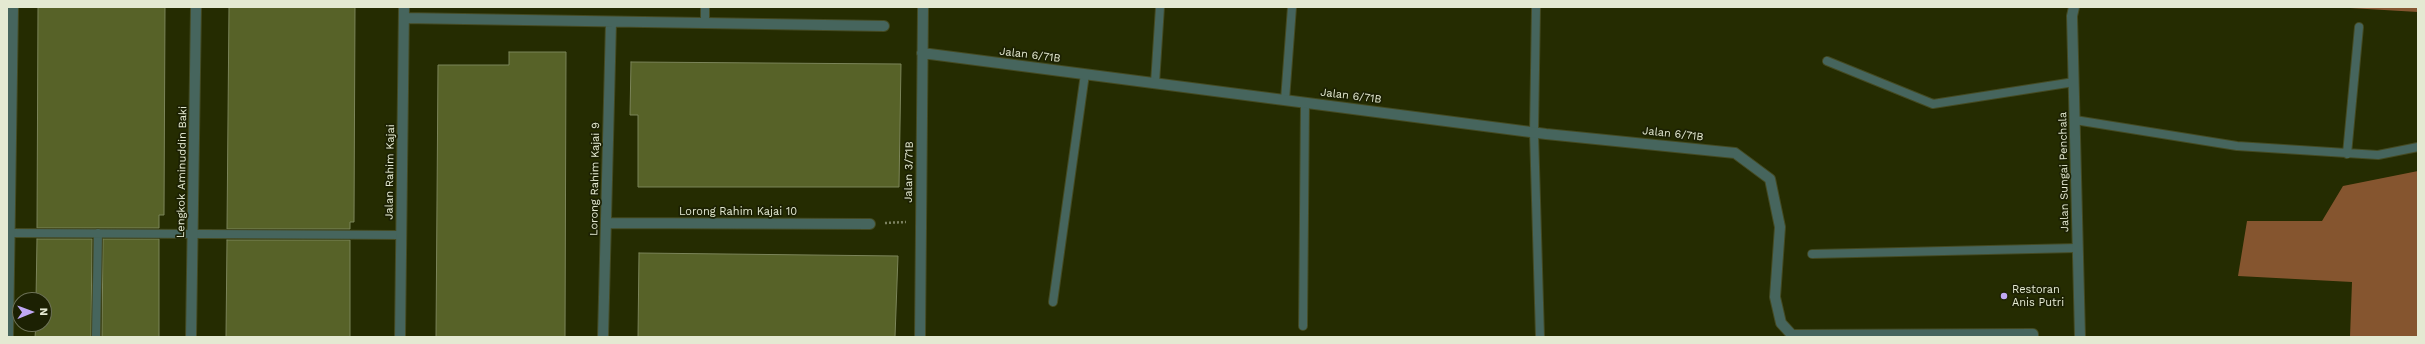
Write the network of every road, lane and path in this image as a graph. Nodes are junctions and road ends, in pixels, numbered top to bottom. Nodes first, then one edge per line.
1 (13, 7) edge
2 (196, 7) edge
3 (404, 7) edge
4 (705, 7) edge
5 (923, 7) edge
6 (1160, 7) edge
7 (1292, 7) edge
8 (1536, 7) edge
9 (2074, 7) edge
10 (404, 18) junction
11 (611, 22) junction
12 (705, 23) junction
13 (884, 26) dead end
14 (2359, 27) dead end
15 (922, 53) junction
16 (1827, 61) dead end
17 (1085, 74) junction
18 (2074, 82) junction
19 (1155, 83) junction
20 (1285, 100) junction
21 (1305, 102) junction
22 (2074, 120) junction
23 (1534, 132) junction
24 (2418, 147) edge
25 (2347, 154) junction
26 (921, 220) junction
27 (606, 223) junction
28 (870, 224) joint
29 (10, 232) junction
30 (98, 233) junction
31 (192, 234) junction
32 (401, 235) junction
33 (2078, 248) junction
34 (1812, 254) dead end
35 (1053, 302) dead end
36 (1303, 326) dead end
37 (8, 337) edge
38 (96, 337) edge
39 (191, 337) edge
40 (400, 337) edge
41 (603, 337) edge
42 (920, 337) edge
43 (1540, 337) edge
44 (1811, 337) edge
45 (2033, 337) edge
46 (2080, 337) edge

1 - 29 street
2 - 31 street, Lengkok Aminuddin Baki
3 - 10 street, Jalan Rahim Kajai
4 - 12 lane
5 - 15 street, Jalan 3/71B
6 - 19 lane
7 - 20 lane
8 - 23 lane
9 - 18 street, Jalan Sungai Penchala
10 - 11 street
10 - 32 street, Jalan Rahim Kajai
11 - 12 street
11 - 27 street, Lorong Rahim Kajai 9
12 - 13 street
14 - 25 lane
15 - 17 street, Jalan 6/71B
15 - 26 street, Jalan 3/71B
16 - 18 lane
17 - 19 street, Jalan 6/71B
17 - 35 lane
18 - 22 street, Jalan Sungai Penchala
19 - 20 street, Jalan 6/71B
20 - 21 street, Jalan 6/71B
21 - 23 street, Jalan 6/71B
21 - 36 lane
22 - 25 lane
22 - 33 street, Jalan Sungai Penchala
23 - 43 lane
23 - 44 street, Jalan 6/71B
24 - 25 lane
26 - 28 path
26 - 42 street, Jalan 3/71B
27 - 28 street, Lorong Rahim Kajai 10
27 - 41 street, Lorong Rahim Kajai 9
29 - 30 lane
29 - 37 street
30 - 31 lane
30 - 38 lane
31 - 32 lane
31 - 39 street, Lengkok Aminuddin Baki
32 - 40 street, Jalan Rahim Kajai
33 - 34 lane
33 - 46 street, Jalan Sungai Penchala
44 - 45 street

